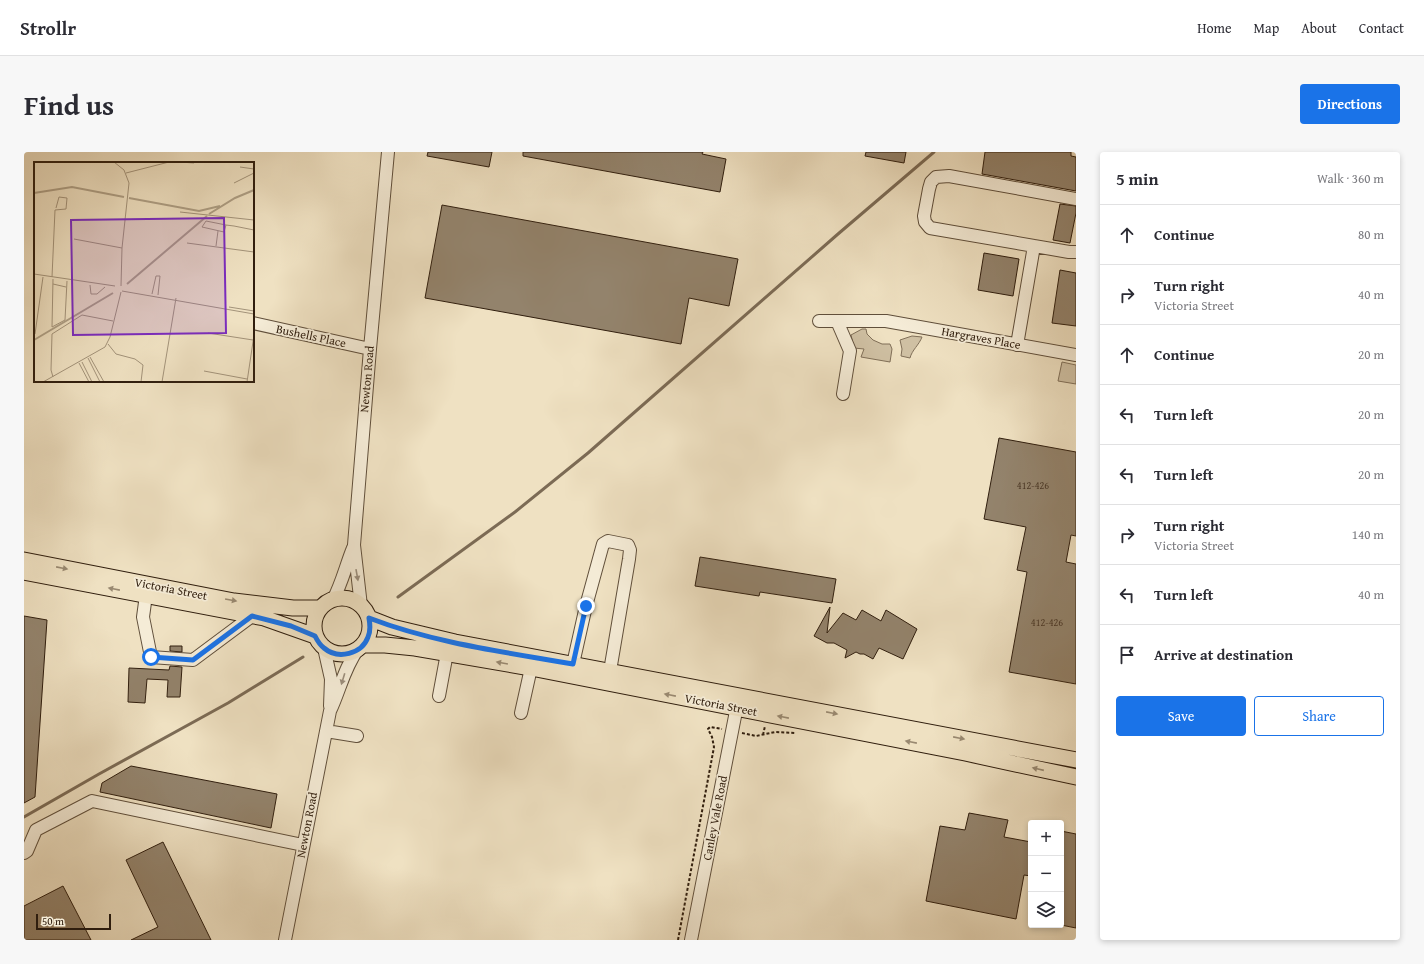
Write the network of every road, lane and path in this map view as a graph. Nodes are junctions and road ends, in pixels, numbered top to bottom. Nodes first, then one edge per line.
1 (388, 152) edge
2 (1076, 199) edge
3 (1034, 246) junction
4 (1076, 252) edge
5 (819, 321) dead end
6 (837, 321) junction
7 (254, 323) edge
8 (1017, 344) junction
9 (370, 349) junction
10 (1076, 355) edge
11 (843, 394) dead end
12 (354, 545) junction
13 (24, 560) edge
14 (24, 572) edge
15 (146, 595) junction
16 (332, 600) junction
17 (320, 608) junction
18 (365, 612) junction
19 (252, 616) junction
20 (315, 636) junction
21 (361, 647) junction
22 (324, 648) junction
23 (447, 653) junction
24 (573, 664) junction
25 (531, 668) junction
26 (610, 671) junction
27 (439, 696) dead end
28 (737, 702) junction
29 (330, 711) junction
30 (521, 713) dead end
31 (710, 727) dead end
32 (326, 731) junction
33 (798, 734) dead end
34 (357, 736) dead end
35 (756, 736) dead end
36 (1076, 760) edge
37 (1076, 777) edge
38 (303, 845) junction
39 (24, 853) edge
40 (285, 940) edge
41 (678, 940) edge
42 (691, 940) edge

1 - 9 street, Newton Road
2 - 3 street
3 - 4 street
3 - 8 street
5 - 6 street, Hargraves Place
6 - 8 street, Hargraves Place
6 - 11 street
7 - 9 street, Bushells Place
8 - 10 street, Hargraves Place
9 - 12 street, Newton Road
12 - 16 street
12 -> 18 street, Newton Road
13 -> 17 main road, Victoria Street
15 -> 14 main road, Victoria Street
15 - 19 main road, Victoria Street
15 - 19 street
16 - 17 main road
16 - 18 main road
17 - 20 main road
18 - 21 main road
18 - 24 main road, Victoria Street
19 - 20 main road, Victoria Street
20 - 22 main road
21 - 22 main road
21 - 23 main road, Victoria Street
21 -> 29 street, Newton Road
22 - 29 street, Newton Road
25 -> 23 main road, Victoria Street
23 - 27 street
24 - 26 main road, Victoria Street
24 - 26 street
28 -> 25 main road, Victoria Street
25 - 30 street
26 - 28 main road, Victoria Street
28 -> 36 main road, Victoria Street
37 -> 28 main road, Victoria Street
28 - 42 street, Canley Vale Road
29 - 32 street, Newton Road
31 - 41 path
32 - 34 street
32 - 38 street, Newton Road
33 - 35 path
38 - 39 street
38 - 40 street, Newton Road

